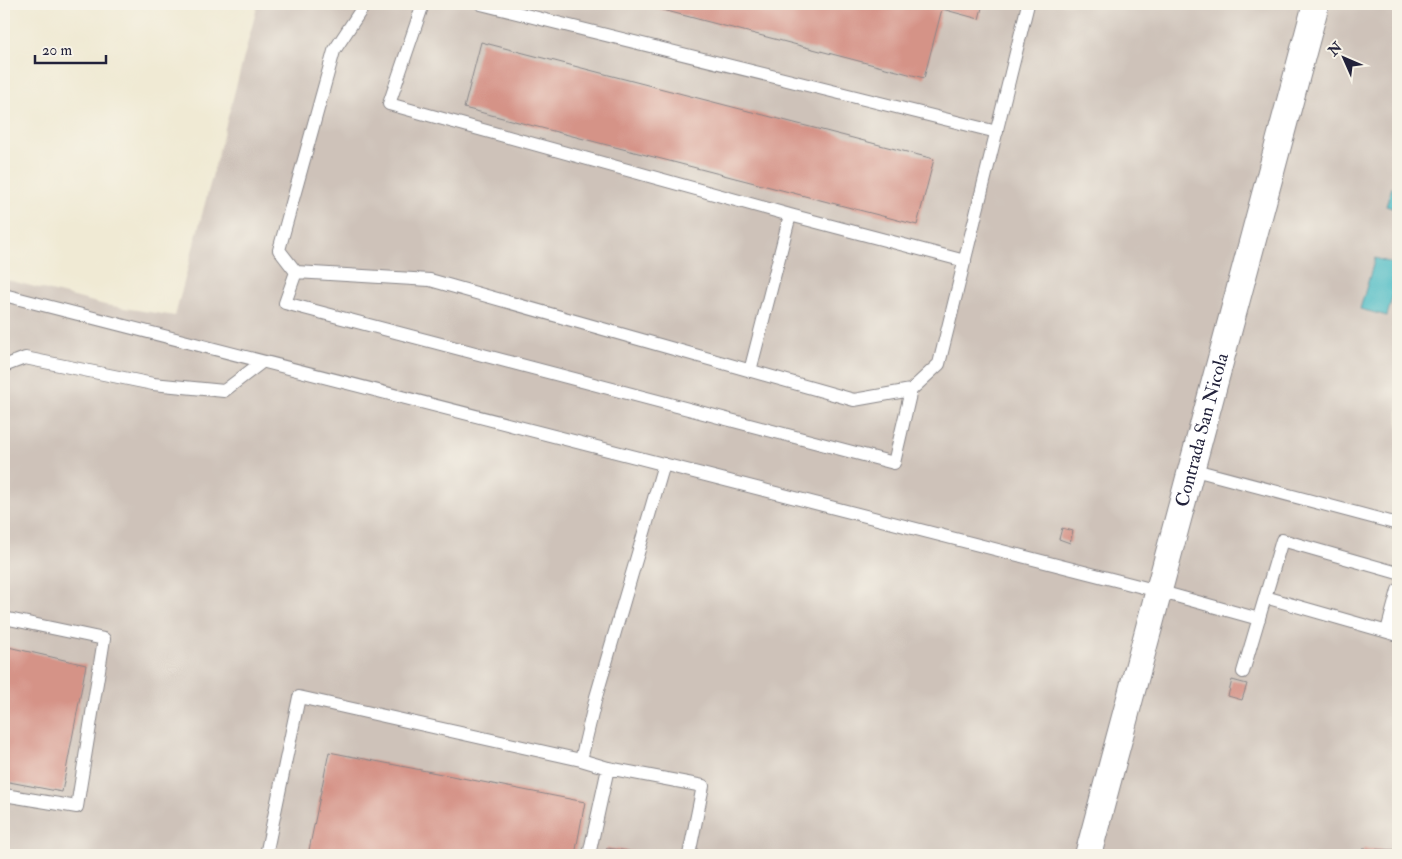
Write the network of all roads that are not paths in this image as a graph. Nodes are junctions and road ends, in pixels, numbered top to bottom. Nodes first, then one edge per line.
1 (365, 4) edge
2 (423, 4) edge
3 (481, 4) edge
4 (1028, 4) edge
5 (1316, 4) edge
6 (997, 132) junction
7 (790, 215) junction
8 (965, 261) junction
9 (296, 272) junction
10 (4, 295) edge
11 (262, 362) junction
12 (4, 366) edge
13 (750, 371) junction
14 (911, 390) junction
15 (664, 464) junction
16 (1191, 469) junction
17 (1397, 520) edge
18 (1398, 573) edge
19 (1398, 590) edge
20 (1158, 591) junction
21 (1265, 597) junction
22 (4, 618) edge
23 (1259, 619) junction
24 (1392, 633) edge
25 (1243, 672) dead end
26 (581, 760) junction
27 (608, 768) junction
28 (4, 795) edge
29 (266, 855) edge
30 (589, 855) edge
31 (689, 855) edge
32 (1088, 855) edge

1 - 9 lane
2 - 7 lane
3 - 6 lane
4 - 6 lane
5 - 16 street, Contrada San Nicola
6 - 8 lane
7 - 8 lane
7 - 13 lane
8 - 14 lane
9 - 13 lane
9 - 14 lane
10 - 11 lane
11 - 12 lane
11 - 15 lane
13 - 14 lane
15 - 20 lane
15 - 26 lane
16 - 17 lane
16 - 20 street, Contrada San Nicola
18 - 21 lane
19 - 24 lane
20 - 23 lane
20 - 32 street, Contrada San Nicola
21 - 23 lane
21 - 24 lane
22 - 28 lane
23 - 25 lane
26 - 27 lane
26 - 29 lane
27 - 30 lane
27 - 31 lane

